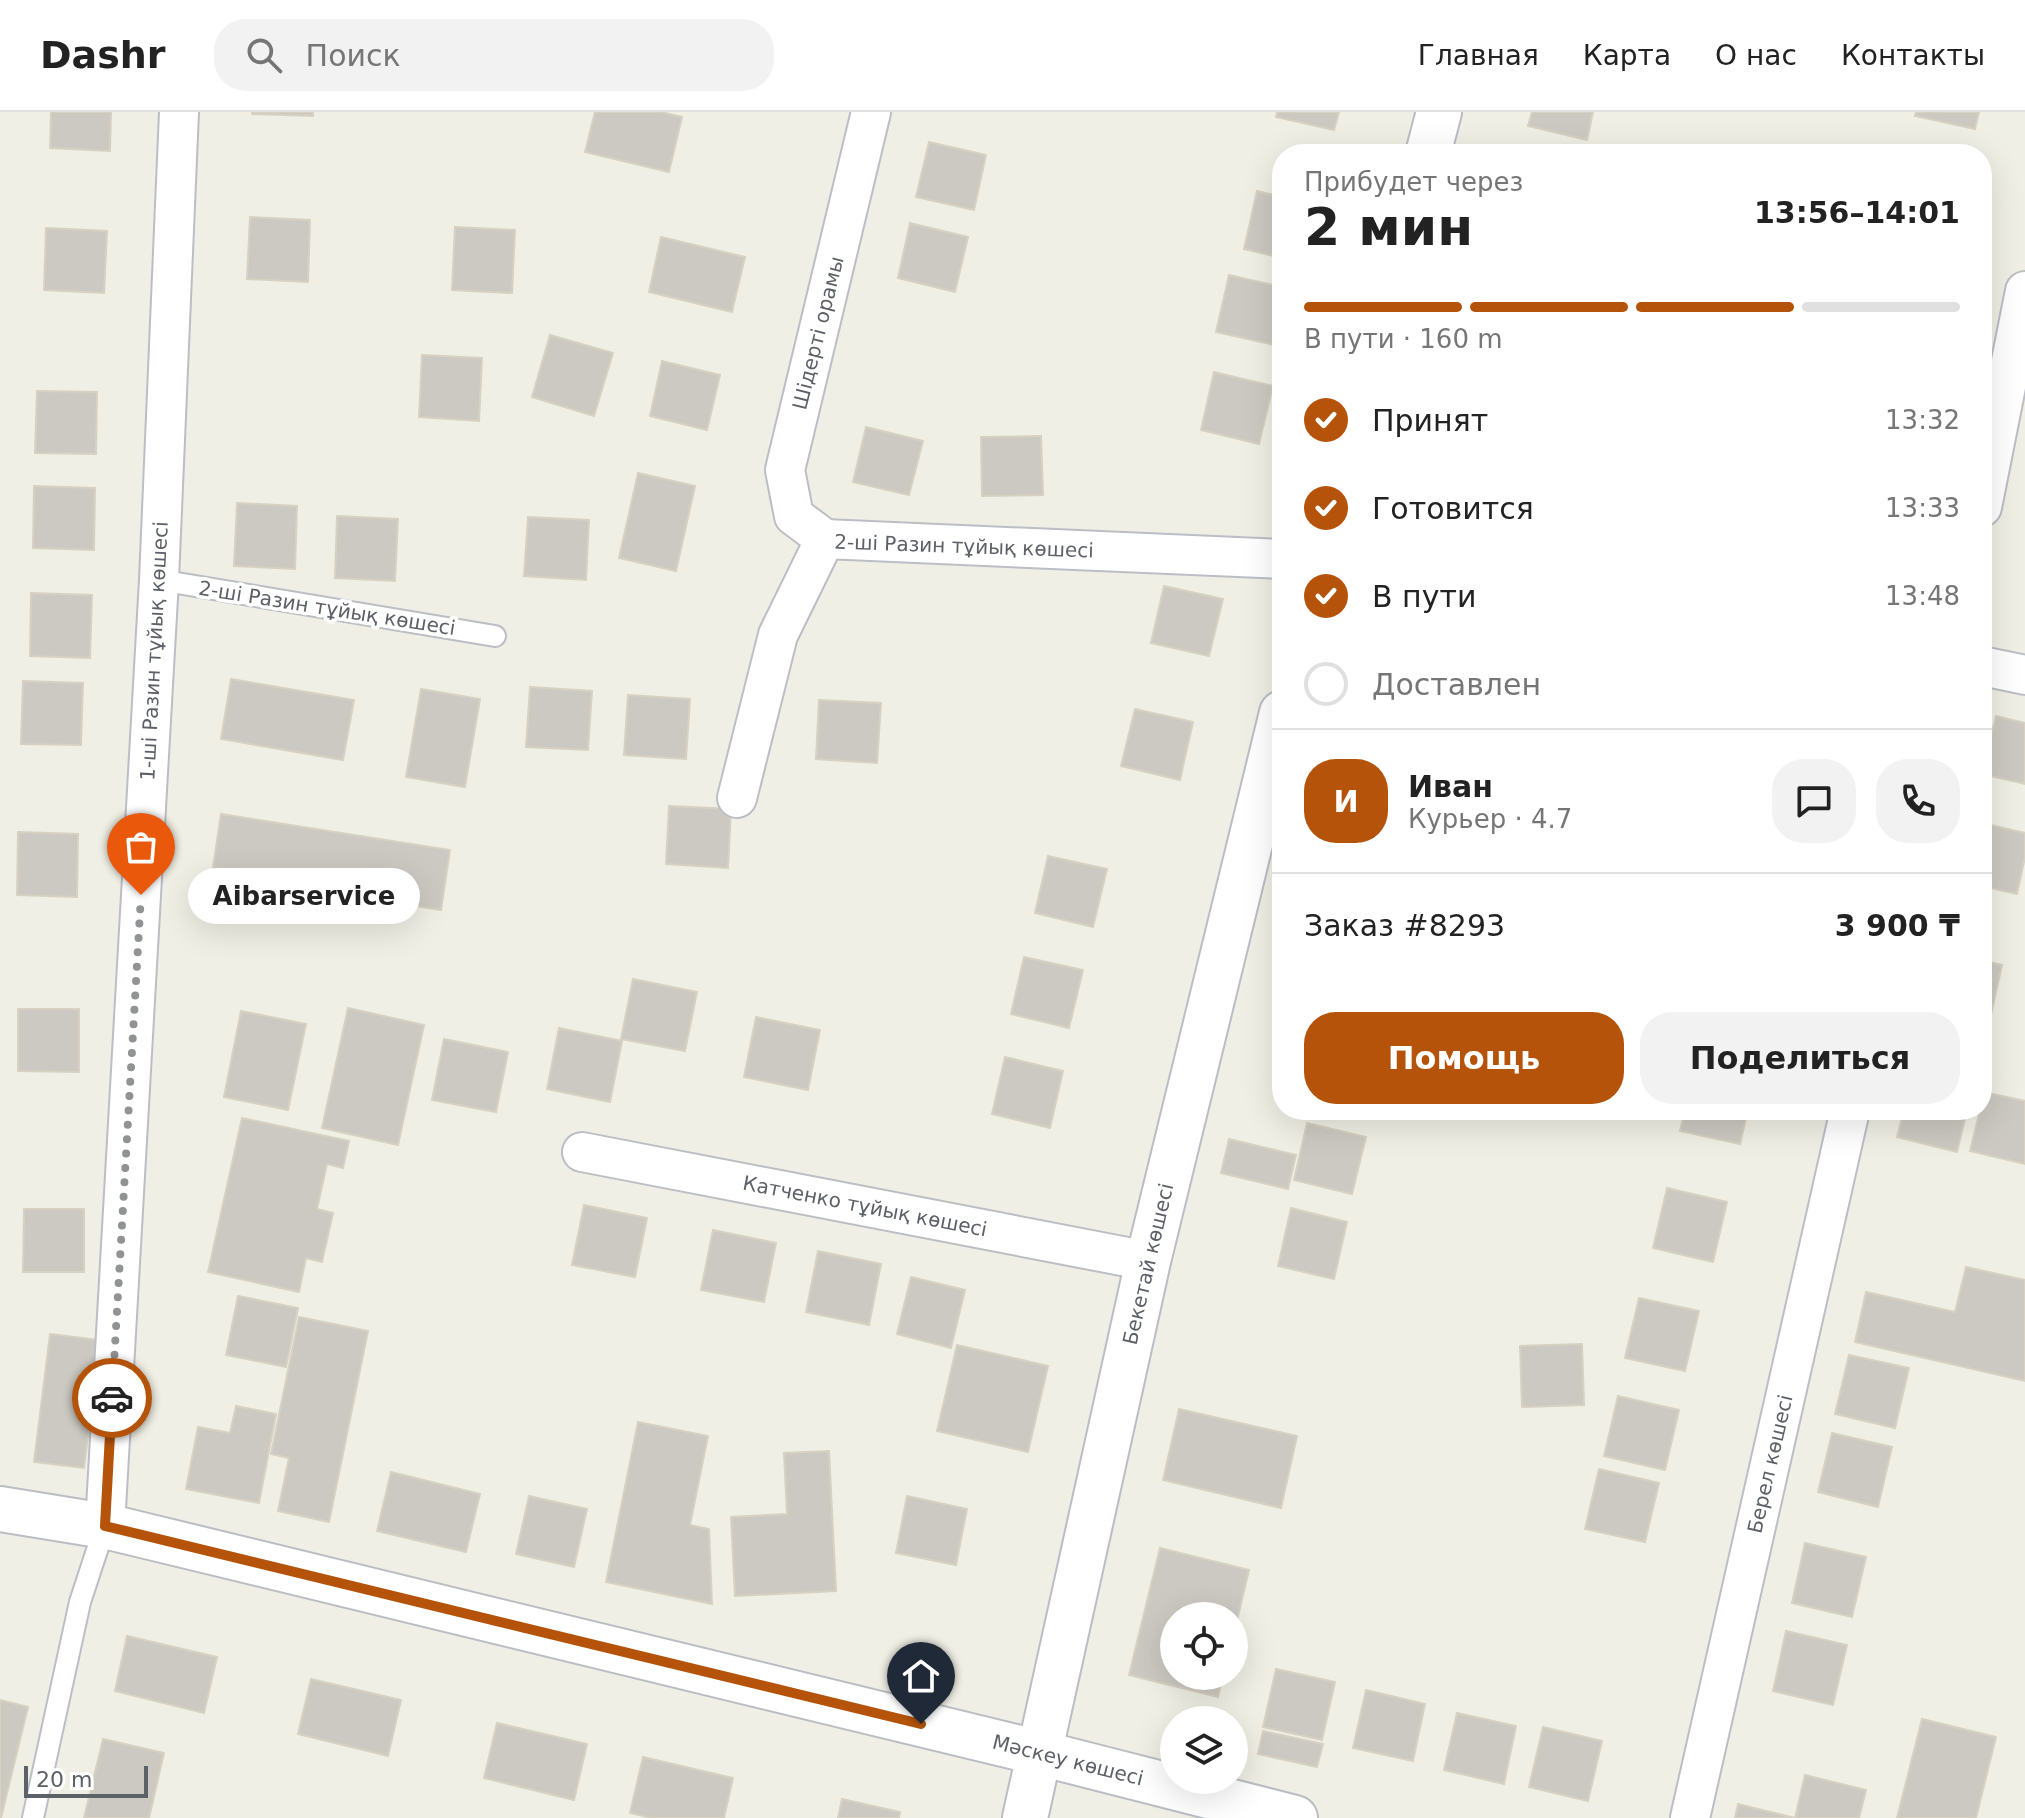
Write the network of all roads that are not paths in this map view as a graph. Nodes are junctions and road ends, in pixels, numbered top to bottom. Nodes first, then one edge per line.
1 (179, 112) edge
2 (871, 112) edge
3 (1439, 112) edge
4 (1431, 144) edge
5 (2025, 291) edge
6 (1992, 457) edge
7 (825, 539) junction
8 (1272, 559) edge
9 (159, 580) junction
10 (495, 636) dead end
11 (1992, 668) edge
12 (2025, 675) edge
13 (1272, 754) edge
14 (737, 798) dead end
15 (1848, 1120) edge
16 (582, 1152) dead end
17 (1148, 1261) junction
18 (0, 1509) edge
19 (105, 1526) junction
20 (1040, 1753) junction
21 (33, 1818) edge
22 (1025, 1818) edge
23 (1295, 1818) edge
24 (1690, 1818) edge

1 - 9 street, 1-ші Разин тұйық көшесі
2 - 7 street, Шідерті орамы
3 - 4 street
5 - 6 street
7 - 8 street, 2-ші Разин тұйық көшесі
7 - 14 street, 2-ші Разин тұйық көшесі
9 - 10 lane, 2-ші Разин тұйық көшесі
9 - 19 street, 1-ші Разин тұйық көшесі
11 - 12 street
13 - 17 street, Бекетай көшесі
15 - 24 street, Берел көшесі
16 - 17 street, Катченко тұйық көшесі
17 - 20 street, Бекетай көшесі
18 - 19 street, Мәскеу көшесі
19 - 20 street, Мәскеу көшесі
19 - 21 lane
20 - 22 street, Бекетай көшесі
20 - 23 street, Мәскеу көшесі

